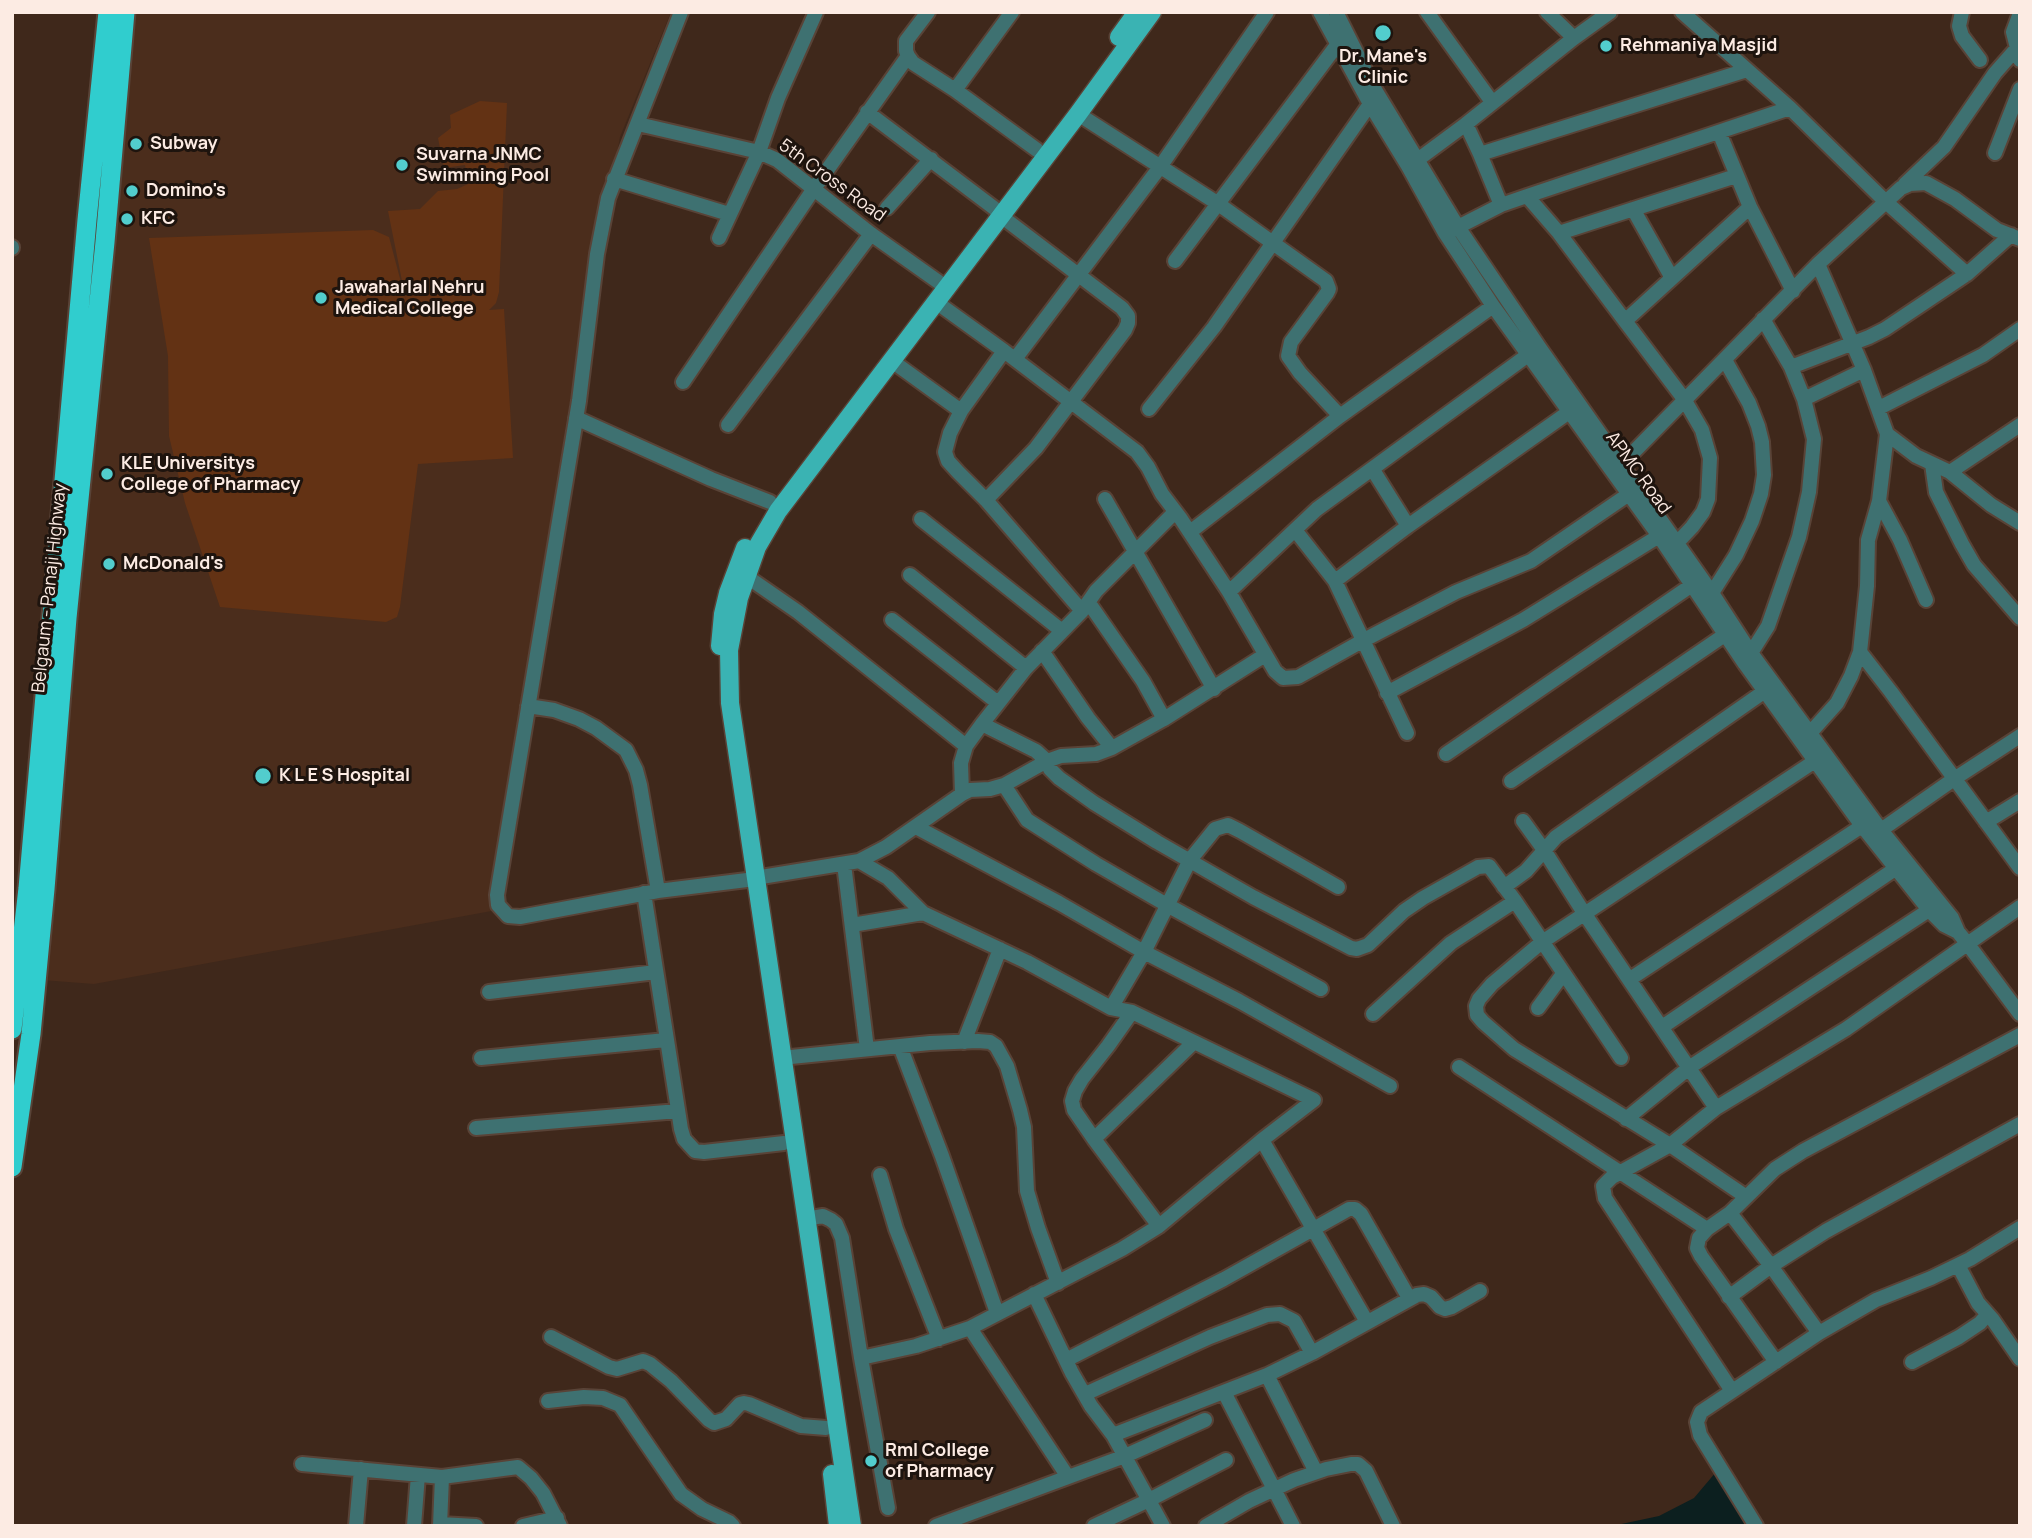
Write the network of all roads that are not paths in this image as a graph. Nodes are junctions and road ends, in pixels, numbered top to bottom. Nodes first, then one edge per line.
1 (108, 12) edge
2 (125, 12) edge
3 (681, 12) edge
4 (817, 12) edge
5 (928, 12) edge
6 (1012, 12) edge
7 (1137, 12) edge
8 (1152, 12) edge
9 (1267, 12) edge
10 (1320, 12) edge
11 (1336, 12) edge
12 (1427, 12) edge
13 (1547, 12) edge
14 (1610, 12) edge
15 (1962, 12) edge
16 (1684, 13) edge
17 (2020, 13) edge
18 (1574, 38) junction
19 (1337, 45) junction
20 (2018, 54) edge
21 (908, 56) junction
22 (1980, 60) dead end
23 (1747, 69) junction
24 (2020, 89) edge
25 (955, 90) junction
26 (1492, 103) junction
27 (1370, 104) junction
28 (1790, 108) junction
29 (867, 113) junction
30 (1078, 114) junction
31 (638, 124) junction
32 (1466, 124) junction
33 (1719, 132) junction
34 (1037, 150) junction
35 (759, 152) junction
36 (1995, 153) dead end
37 (1480, 154) junction
38 (931, 159) junction
39 (1413, 162) junction
40 (1160, 167) junction
41 (1736, 176) junction
42 (614, 180) junction
43 (1901, 188) junction
44 (813, 190) junction
45 (1527, 196) junction
46 (1886, 202) junction
47 (1217, 203) junction
48 (1501, 205) junction
49 (1750, 207) junction
50 (887, 208) dead end
51 (1633, 209) junction
52 (998, 212) junction
53 (729, 214) junction
54 (1451, 230) junction
55 (1559, 233) junction
56 (871, 234) junction
57 (719, 237) dead end
58 (2015, 237) edge
59 (1275, 243) junction
60 (1175, 261) dead end
61 (1818, 264) junction
62 (1078, 274) junction
63 (1967, 274) junction
64 (1672, 278) junction
65 (940, 291) junction
66 (1793, 291) junction
67 (1493, 306) junction
68 (1763, 319) junction
69 (1625, 321) junction
70 (2020, 329) edge
71 (1851, 344) junction
72 (1010, 355) junction
73 (1528, 355) junction
74 (1725, 360) junction
75 (892, 361) junction
76 (1791, 367) junction
77 (1864, 370) junction
78 (683, 382) dead end
79 (1804, 399) junction
80 (1072, 401) junction
81 (1685, 401) junction
82 (1878, 408) junction
83 (1149, 409) dead end
84 (961, 411) junction
85 (1569, 412) junction
86 (1340, 416) junction
87 (576, 418) junction
88 (728, 425) dead end
89 (2020, 425) edge
90 (1887, 434) junction
91 (1932, 464) junction
92 (1618, 468) junction
93 (1373, 470) junction
94 (1950, 472) junction
95 (1629, 494) junction
96 (1105, 499) dead end
97 (986, 500) junction
98 (1879, 501) junction
99 (770, 502) junction
100 (1175, 512) junction
101 (921, 519) dead end
102 (2019, 521) edge
103 (1408, 526) junction
104 (1295, 530) junction
105 (1190, 533) junction
106 (1659, 536) junction
107 (1676, 544) junction
108 (1135, 553) junction
109 (910, 575) dead end
110 (746, 576) junction
111 (1335, 581) junction
112 (1692, 585) junction
113 (1229, 592) junction
114 (1712, 593) junction
115 (1926, 600) dead end
116 (1085, 607) junction
117 (2020, 618) edge
118 (892, 620) dead end
119 (1062, 631) junction
120 (1726, 634) junction
121 (1364, 640) junction
122 (1042, 651) junction
123 (1860, 652) junction
124 (1751, 653) junction
125 (1265, 655) junction
126 (1026, 668) junction
127 (1214, 689) junction
128 (1765, 691) junction
129 (1387, 693) junction
130 (998, 703) junction
131 (528, 706) junction
132 (1164, 719) junction
133 (982, 723) junction
134 (1811, 732) junction
135 (1407, 733) dead end
136 (2020, 736) edge
137 (966, 746) junction
138 (1112, 748) junction
139 (1446, 754) dead end
140 (1047, 761) junction
141 (1815, 761) junction
142 (1954, 779) junction
143 (1511, 781) dead end
144 (1003, 785) junction
145 (962, 794) junction
146 (2020, 801) edge
147 (1523, 821) dead end
148 (1986, 821) junction
149 (1862, 826) junction
150 (916, 827) junction
151 (1881, 830) junction
152 (1544, 850) junction
153 (1190, 860) junction
154 (852, 862) junction
155 (2020, 868) edge
156 (1895, 869) junction
157 (752, 879) junction
158 (1338, 887) dead end
159 (1504, 887) junction
160 (651, 892) junction
161 (1515, 901) junction
162 (1167, 905) junction
163 (2020, 906) edge
164 (1929, 910) junction
165 (923, 913) junction
166 (1584, 913) junction
167 (852, 925) junction
168 (1962, 938) junction
169 (1542, 942) junction
170 (1000, 949) junction
171 (1144, 952) junction
172 (656, 972) junction
173 (1563, 974) junction
174 (1630, 979) junction
175 (1321, 989) dead end
176 (489, 992) dead end
177 (1111, 1008) junction
178 (1538, 1008) dead end
179 (1132, 1012) junction
180 (1373, 1014) dead end
181 (2020, 1014) edge
182 (1662, 1027) junction
183 (12, 1029) edge
184 (2020, 1035) edge
185 (666, 1040) junction
186 (964, 1042) junction
187 (1193, 1043) junction
188 (900, 1046) junction
189 (867, 1049) junction
190 (481, 1058) dead end
191 (781, 1058) junction
192 (1621, 1058) dead end
193 (1459, 1067) dead end
194 (1690, 1067) junction
195 (1390, 1086) dead end
196 (1716, 1108) junction
197 (678, 1111) junction
198 (1626, 1119) junction
199 (2020, 1124) edge
200 (476, 1128) dead end
201 (1094, 1139) junction
202 (1262, 1140) junction
203 (784, 1143) junction
204 (1670, 1145) junction
205 (12, 1167) edge
206 (1620, 1172) junction
207 (880, 1175) dead end
208 (1745, 1196) junction
209 (1730, 1213) junction
210 (805, 1219) junction
211 (1159, 1226) junction
212 (1313, 1228) junction
213 (1707, 1229) junction
214 (2015, 1230) edge
215 (2020, 1247) edge
216 (1958, 1265) junction
217 (1772, 1266) junction
218 (1058, 1283) junction
219 (1480, 1291) dead end
220 (1034, 1294) junction
221 (1729, 1297) junction
222 (1409, 1298) junction
223 (997, 1313) junction
224 (1987, 1315) junction
225 (1367, 1322) junction
226 (970, 1328) junction
227 (1819, 1333) junction
228 (551, 1337) dead end
229 (939, 1339) junction
230 (1312, 1353) junction
231 (861, 1358) junction
232 (2020, 1359) edge
233 (1066, 1360) junction
234 (1776, 1362) junction
235 (1912, 1362) dead end
236 (1267, 1375) junction
237 (1731, 1391) junction
238 (1224, 1392) junction
239 (1084, 1394) junction
240 (548, 1401) dead end
241 (1205, 1420) dead end
242 (826, 1428) junction
243 (1113, 1435) junction
244 (1125, 1455) junction
245 (1226, 1460) dead end
246 (302, 1464) dead end
247 (361, 1469) junction
248 (1316, 1472) junction
249 (418, 1475) junction
250 (442, 1477) junction
251 (1068, 1477) junction
252 (1274, 1489) junction
253 (1149, 1500) junction
254 (888, 1508) dead end
255 (558, 1522) edge
256 (440, 1525) edge
257 (356, 1526) edge
258 (414, 1526) edge
259 (476, 1526) edge
260 (523, 1526) edge
261 (733, 1526) edge
262 (838, 1526) edge
263 (852, 1526) edge
264 (936, 1526) edge
265 (1094, 1526) edge
266 (1163, 1526) edge
267 (1206, 1526) edge
268 (1293, 1526) edge
269 (1394, 1526) edge
270 (1756, 1526) edge

1 - 183 highway, Belgaum - Panaji Highway
2 - 205 highway, Belgaum - Panaji Highway
3 - 31 street
4 - 35 street, 5th Cross Road
5 - 21 street
6 - 25 street
7 - 34 main road
8 - 30 main road
9 - 40 street
10 - 19 street, APMC Road
11 - 39 street, APMC Road
12 - 26 street
13 - 18 street
14 - 18 street
15 - 22 street
16 - 23 street
17 - 20 street
18 - 26 street
19 - 27 street, APMC Road
19 - 47 street
20 - 43 street
21 - 25 street
21 - 29 street
23 - 28 street
23 - 37 street
24 - 36 street
25 - 34 street
26 - 32 street
27 - 39 street, APMC Road
27 - 59 street
28 - 33 street
28 - 46 street
29 - 38 street
29 - 44 street
30 - 40 street
30 - 52 main road
31 - 35 street
31 - 42 street
32 - 37 street
32 - 39 street
33 - 41 street
33 - 45 street
34 - 52 main road
35 - 44 street, 5th Cross Road
35 - 53 street
37 - 48 street
38 - 50 street
38 - 52 street
39 - 54 street, APMC Road
40 - 47 street
40 - 62 street
41 - 49 street
41 - 51 street
42 - 53 street
42 - 87 street
43 - 46 street
43 - 58 street
44 - 56 street, 5th Cross Road
44 - 78 street
45 - 48 street
45 - 55 street
46 - 61 street
46 - 63 street
47 - 59 street
47 - 60 street
48 - 54 street
49 - 64 street
49 - 66 street
51 - 55 street
51 - 64 street
52 - 62 street
52 - 65 main road
53 - 57 street
54 - 67 street, APMC Road
54 - 92 street, APMC Road
55 - 69 street
56 - 65 street, 5th Cross Road
56 - 88 street
58 - 63 street
59 - 83 street
59 - 86 street
61 - 66 street
61 - 71 street
62 - 72 street
62 - 80 street
63 - 71 street
64 - 69 street
65 - 72 street, 5th Cross Road
65 - 75 main road
65 - 99 main road
66 - 68 street
67 - 73 street, APMC Road
67 - 86 street
68 - 74 street
68 - 76 street
69 - 81 street
70 - 82 street
71 - 76 street
71 - 77 street
72 - 80 street, 5th Cross Road
72 - 84 street
73 - 85 street, APMC Road
73 - 93 street
74 - 81 street
74 - 114 street
75 - 84 street
75 - 110 main road
76 - 79 street
77 - 79 street
77 - 82 street
79 - 124 street
80 - 97 street
80 - 100 street, 5th Cross Road
81 - 92 street
81 - 107 street
82 - 90 street
84 - 97 street
85 - 92 street, APMC Road
85 - 103 street
86 - 105 street
87 - 99 street
87 - 131 street
89 - 94 street
90 - 91 street
90 - 98 street
91 - 94 street
91 - 117 street
92 - 95 street, APMC Road
92 - 107 street, APMC Road
93 - 103 street
93 - 104 street
94 - 102 street
95 - 106 street, APMC Road
95 - 121 street
96 - 108 street
97 - 116 street
98 - 115 street
98 - 123 street
99 - 157 main road
100 - 105 street, 5th Cross Road
100 - 108 street
101 - 119 street
103 - 111 street
104 - 111 street
104 - 113 street
105 - 113 street, 5th Cross Road
106 - 112 street, APMC Road
106 - 129 street
107 - 114 street, APMC Road
108 - 116 street
108 - 127 street
109 - 126 street
110 - 137 street
110 - 157 main road
111 - 121 street
112 - 120 street, APMC Road
112 - 139 street
113 - 125 street, 5th Cross Road
114 - 124 street, APMC Road
116 - 119 street
116 - 132 street
118 - 130 street
119 - 122 street
120 - 128 street, APMC Road
120 - 143 street
121 - 125 street, 5th Cross Road
121 - 129 street
122 - 126 street
122 - 138 street
123 - 134 street
123 - 142 street
124 - 134 street, APMC Road
125 - 127 street
126 - 130 street
127 - 132 street
128 - 141 street, APMC Road
128 - 152 street
129 - 135 street
130 - 133 street
131 - 160 street
131 - 160 street
132 - 138 street
133 - 137 street
133 - 140 street
134 - 151 street, APMC Road
136 - 142 street
137 - 145 street
138 - 140 street
140 - 144 street
140 - 153 street
141 - 149 street, APMC Road
141 - 166 street
142 - 148 street
142 - 151 street
144 - 145 street
144 - 162 street
145 - 150 street
146 - 148 street
147 - 152 street
148 - 155 street
149 - 156 street, APMC Road
149 - 174 street
150 - 154 street
150 - 171 street
151 - 168 street, APMC Road
152 - 159 street
152 - 166 street
153 - 158 street
153 - 159 street
153 - 162 street
154 - 157 street
154 - 165 street
154 - 167 street
156 - 164 street, APMC Road
156 - 182 street
157 - 160 street
157 - 191 main road
157 - 203 main road
159 - 161 street
160 - 172 street
161 - 169 street
161 - 180 street
162 - 171 street
162 - 175 street
163 - 168 street
164 - 168 street, APMC Road
164 - 194 street
165 - 167 street
165 - 170 street
166 - 169 street
166 - 174 street
167 - 189 street
168 - 181 street, APMC Road
168 - 196 street
169 - 173 street
169 - 198 street
170 - 177 street
170 - 186 street
171 - 177 street
171 - 195 street
172 - 176 street
172 - 185 street
173 - 178 street
173 - 192 street
174 - 182 street
177 - 179 street
179 - 187 street
179 - 201 street
182 - 194 street
184 - 208 street
185 - 190 street
185 - 197 street
186 - 188 street
186 - 218 street
187 - 201 street
187 - 202 street
188 - 189 street
188 - 223 street
189 - 191 street
191 - 210 main road
193 - 206 street
194 - 196 street
194 - 198 street
196 - 204 street
197 - 200 street
197 - 203 street
198 - 204 street
199 - 217 street
201 - 211 street
202 - 211 street
202 - 212 street
203 - 242 main road
204 - 206 street
204 - 208 street
206 - 213 street
206 - 237 street
207 - 229 street
208 - 209 street
209 - 213 street
209 - 217 street
210 - 231 street
210 - 263 main road
211 - 218 street
212 - 222 street
212 - 225 street
212 - 233 street
213 - 221 street
214 - 215 street
214 - 216 street
216 - 224 street
216 - 227 street
217 - 221 street
217 - 227 street
218 - 220 street
219 - 222 street
220 - 223 street
220 - 233 street
221 - 234 street
222 - 225 street
223 - 226 street
224 - 232 street
224 - 235 street
225 - 230 street
226 - 229 street
226 - 251 street
227 - 234 street
228 - 242 street
229 - 231 street
230 - 236 street
230 - 239 street
231 - 254 street
233 - 239 street
234 - 237 street
236 - 238 street
236 - 248 street
237 - 270 street
238 - 243 street
238 - 252 street
239 - 243 street
240 - 261 street
241 - 244 street
242 - 262 main road
243 - 244 street
244 - 251 street
244 - 253 street
245 - 253 street
246 - 247 street
247 - 249 street
247 - 257 street
248 - 252 street
248 - 269 street
249 - 250 street
249 - 258 street
250 - 255 street
250 - 256 street
251 - 264 street
252 - 267 street
252 - 268 street
253 - 265 street
253 - 266 street
255 - 260 street
256 - 259 street

